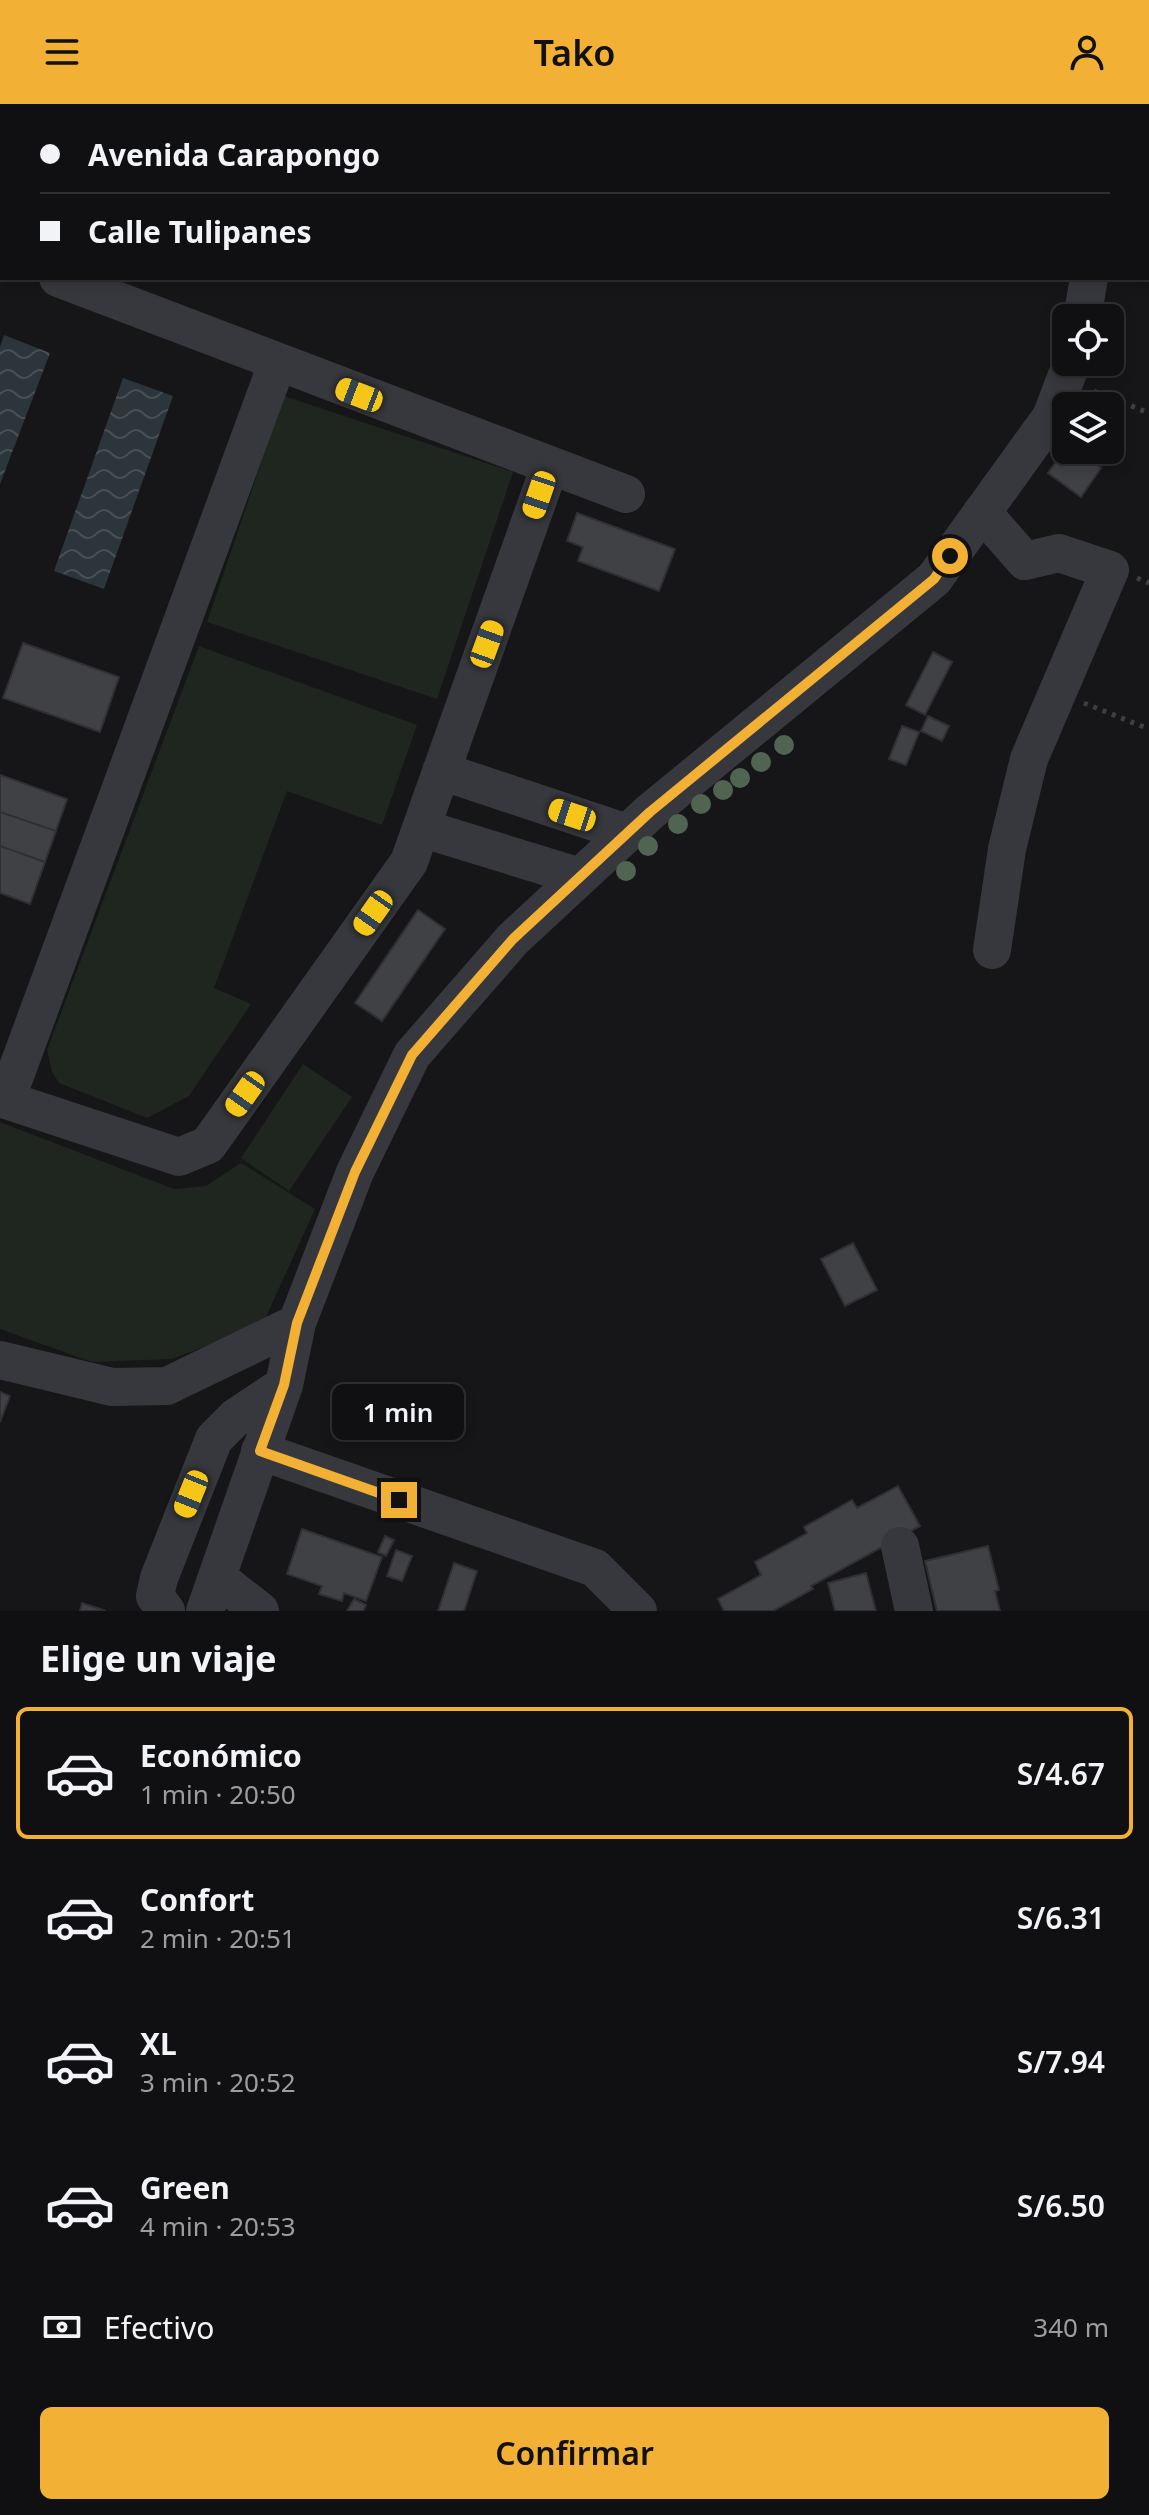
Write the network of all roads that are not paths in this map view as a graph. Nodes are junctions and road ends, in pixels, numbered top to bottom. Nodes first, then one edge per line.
1 (63, 280) edge
2 (1089, 280) edge
3 (1084, 304) edge
4 (277, 364) junction
5 (1078, 376) edge
6 (550, 466) junction
7 (626, 494) dead end
8 (982, 512) junction
9 (441, 771) junction
10 (421, 828) junction
11 (627, 833) junction
12 (580, 877) junction
13 (992, 950) dead end
14 (3, 1099) edge
15 (297, 1323) junction
16 (0, 1360) edge
17 (284, 1385) junction
18 (260, 1451) junction
19 (900, 1546) dead end
20 (211, 1595) edge
21 (166, 1611) edge
22 (260, 1611) edge
23 (638, 1611) edge
24 (914, 1611) edge

1 - 4 street
2 - 3 street
4 - 6 street
4 - 14 street
5 - 8 street
6 - 7 street
6 - 9 street
8 - 11 street
8 - 13 street
9 - 10 street
9 - 11 street
10 - 12 street
10 - 14 street
11 - 12 street
12 - 15 street
15 - 16 street
15 - 17 street
17 - 18 street
17 - 21 street
18 - 20 street
18 - 23 street
19 - 24 street
20 - 22 street

